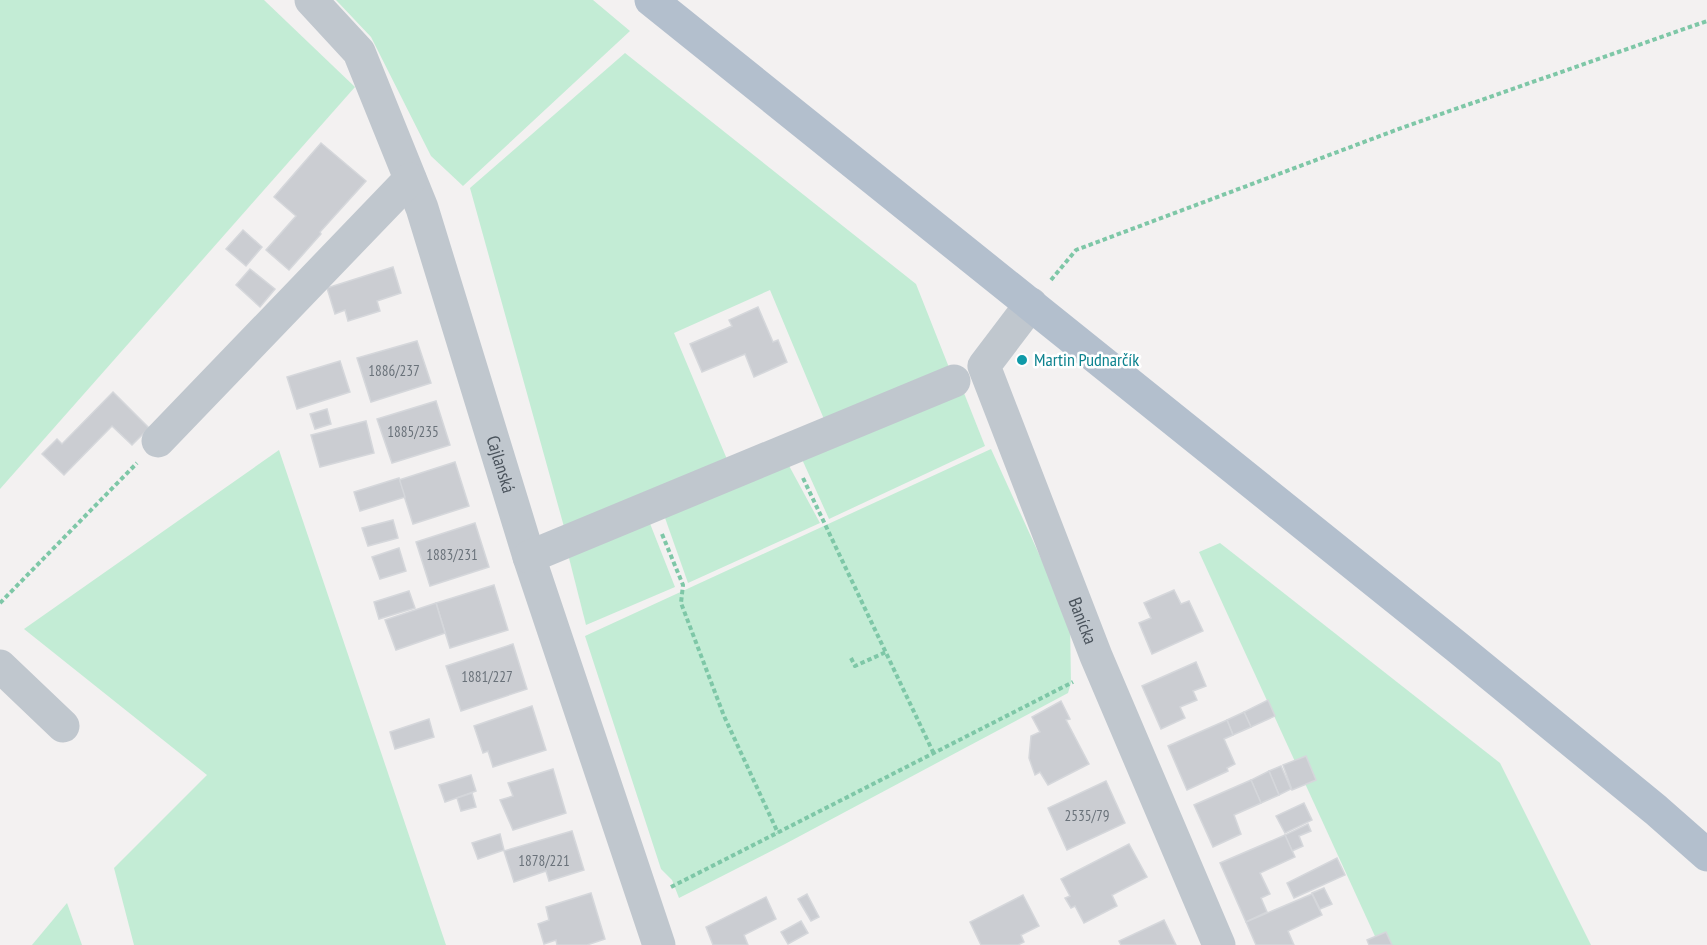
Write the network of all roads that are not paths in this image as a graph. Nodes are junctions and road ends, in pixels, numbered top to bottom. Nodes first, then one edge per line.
1 (311, 0) edge
2 (651, 0) edge
3 (410, 179) junction
4 (1030, 304) junction
5 (954, 381) dead end
6 (158, 441) road end
7 (529, 557) junction
8 (0, 666) edge
9 (63, 726) dead end
10 (1707, 855) edge
11 (658, 945) edge
12 (1219, 945) edge

1 - 3 street, Cajlanská
2 - 4 main road
3 - 6 street
3 - 7 street, Cajlanská
4 - 10 main road
4 - 12 street, Banícka
5 - 7 street
7 - 11 street, Cajlanská
8 - 9 street

